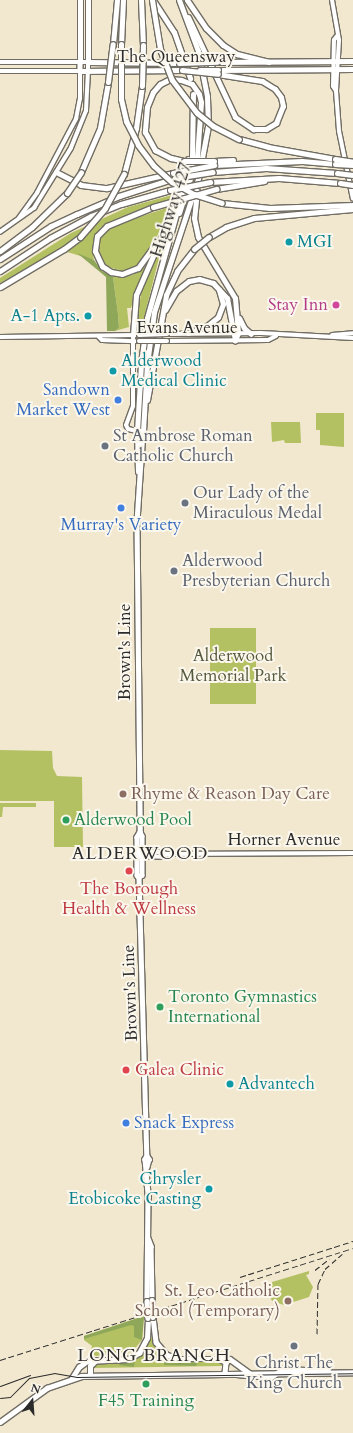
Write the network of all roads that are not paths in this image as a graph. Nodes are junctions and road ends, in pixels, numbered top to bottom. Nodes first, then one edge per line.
1 (80, 0) edge
2 (88, 0) edge
3 (117, 0) edge
4 (123, 0) edge
5 (152, 0) edge
6 (180, 0) edge
7 (187, 0) edge
8 (332, 0) edge
9 (141, 1) edge
10 (336, 36) junction
11 (334, 61) junction
12 (340, 61) junction
13 (0, 62) edge
14 (80, 62) junction
15 (88, 62) junction
16 (269, 62) junction
17 (353, 62) edge
18 (336, 69) junction
19 (353, 69) edge
20 (88, 70) junction
21 (182, 70) joint
22 (0, 71) edge
23 (80, 71) junction
24 (218, 72) junction
25 (190, 78) dead end
26 (193, 94) dead end
27 (194, 131) junction
28 (335, 161) junction
29 (353, 162) edge
30 (214, 163) junction
31 (353, 165) edge
32 (50, 168) junction
33 (56, 172) junction
34 (47, 174) junction
35 (353, 175) edge
36 (53, 177) junction
37 (279, 178) junction
38 (198, 179) junction
39 (353, 184) edge
40 (353, 199) edge
41 (353, 205) edge
42 (344, 208) junction
43 (353, 209) edge
44 (18, 219) junction
45 (167, 225) junction
46 (0, 232) edge
47 (167, 245) junction
48 (0, 251) edge
49 (0, 259) edge
50 (0, 271) edge
51 (216, 285) junction
52 (0, 287) edge
53 (238, 312) junction
54 (160, 324) junction
55 (188, 333) junction
56 (238, 333) junction
57 (353, 333) edge
58 (232, 334) junction
59 (251, 334) junction
60 (332, 335) junction
61 (276, 336) junction
62 (0, 337) edge
63 (133, 338) junction
64 (353, 338) edge
65 (235, 340) junction
66 (144, 408) junction
67 (140, 431) junction
68 (353, 853) edge
69 (139, 854) junction
70 (150, 1317) junction
71 (217, 1358) junction
72 (96, 1360) junction
73 (353, 1372) edge
74 (225, 1373) junction
75 (233, 1373) junction
76 (249, 1373) junction
77 (276, 1373) junction
78 (90, 1375) junction
79 (72, 1378) junction
80 (0, 1422) edge

1 - 14 highway
2 - 15 highway
3 - 48 highway, bridge
4 - 42 highway, bridge
5 - 25 highway
5 - 28 highway, bridge
6 - 24 highway
6 - 38 highway, Highway 427
7 - 16 highway
8 - 10 main road
9 - 52 highway, bridge
10 - 11 main road
10 - 12 main road
11 - 12 main road, The Queensway
11 - 16 main road, The Queensway
11 - 18 main road
12 - 17 main road, The Queensway
12 - 18 main road
13 - 14 main road, The Queensway
14 - 15 main road, The Queensway
14 - 23 main road
15 - 16 main road, The Queensway, bridge
15 - 20 main road
18 - 19 main road, The Queensway
18 - 24 main road, The Queensway
18 - 40 main road
20 - 21 main road, The Queensway
20 - 23 main road, The Queensway
20 - 33 street
21 - 24 highway, bridge
22 - 23 main road, The Queensway
23 - 32 street
26 - 27 highway, Highway 427
27 - 45 highway
27 - 47 highway, Highway 427
28 - 29 highway, bridge
28 - 30 highway
28 - 31 highway, bridge
30 - 33 highway, bridge
30 - 47 highway, bridge
32 - 33 street
32 - 34 street
33 - 36 street
34 - 36 street
34 - 44 street
35 - 49 highway, bridge
36 - 44 street
37 - 39 highway, bridge
37 - 45 highway, bridge
37 - 50 highway, bridge
38 - 53 highway
38 - 66 highway, Highway 427
41 - 42 highway
42 - 43 highway
42 - 54 highway, bridge
44 - 46 street
45 - 63 highway
47 - 67 highway, Highway 427
51 - 54 highway
51 - 55 highway
51 - 58 highway
53 - 56 highway
53 - 59 highway
54 - 66 highway
55 - 58 main road, Evans Avenue
55 - 63 main road, Evans Avenue, bridge
56 - 58 main road, Evans Avenue
56 - 59 main road, Evans Avenue
56 - 65 highway
57 - 60 main road, Evans Avenue
58 - 65 highway
59 - 61 main road, Evans Avenue
60 - 61 main road, Evans Avenue
60 - 64 main road, Evans Avenue
61 - 65 main road, Evans Avenue
62 - 63 main road, Evans Avenue
63 - 65 main road, Evans Avenue, bridge
63 - 67 main road
66 - 67 highway, Highway 427
67 - 69 main road, Brown's Line
68 - 69 main road, Horner Avenue
69 - 70 main road, Brown's Line, bridge
70 - 71 main road, Brown's Line
70 - 72 main road, Brown's Line
71 - 74 main road
71 - 76 main road, Brown's Line
72 - 78 main road
72 - 79 main road, Brown's Line
73 - 77 main road
74 - 75 main road
74 - 78 main road
75 - 76 main road
75 - 77 main road
76 - 77 main road
78 - 79 main road
79 - 80 main road

